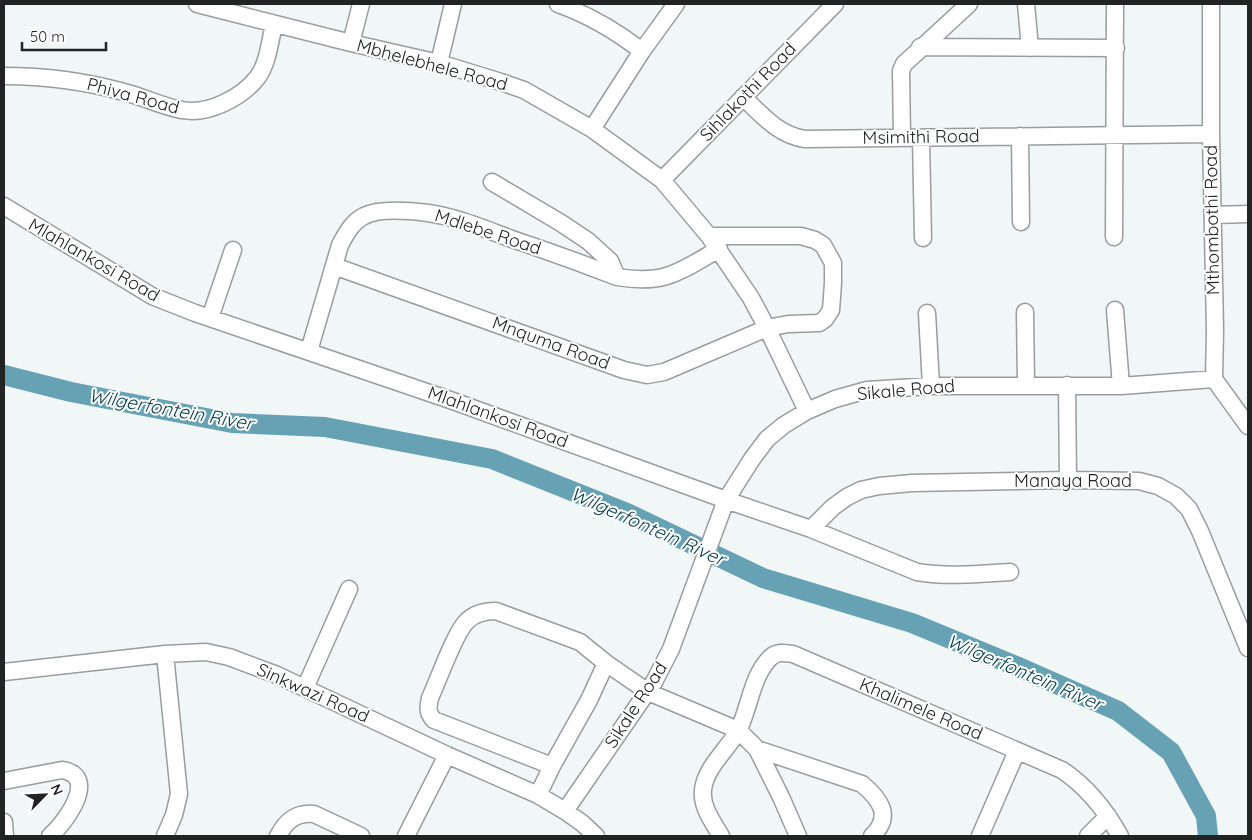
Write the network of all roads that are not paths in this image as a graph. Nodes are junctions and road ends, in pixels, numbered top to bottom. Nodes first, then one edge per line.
1 (197, 4) edge
2 (361, 4) edge
3 (453, 4) edge
4 (676, 4) edge
5 (835, 4) edge
6 (969, 4) edge
7 (1026, 4) edge
8 (1115, 4) edge
9 (1211, 4) edge
10 (568, 5) edge
11 (274, 24) junction
12 (351, 43) junction
13 (920, 47) junction
14 (1030, 48) junction
15 (1116, 48) junction
16 (642, 51) junction
17 (439, 62) junction
18 (4, 76) edge
19 (743, 97) junction
20 (592, 128) junction
21 (1210, 134) junction
22 (1114, 135) junction
23 (1020, 136) junction
24 (902, 138) junction
25 (921, 138) junction
26 (662, 180) junction
27 (492, 182) dead end
28 (4, 206) edge
29 (1248, 214) edge
30 (1213, 215) junction
31 (1020, 222) dead end
32 (709, 236) junction
33 (1114, 237) dead end
34 (923, 238) dead end
35 (719, 249) junction
36 (233, 250) dead end
37 (334, 266) junction
38 (617, 277) junction
39 (1115, 310) dead end
40 (1025, 312) dead end
41 (927, 313) dead end
42 (210, 318) junction
43 (767, 328) junction
44 (309, 351) junction
45 (1214, 379) junction
46 (1067, 385) junction
47 (931, 386) junction
48 (1026, 386) junction
49 (1121, 386) junction
50 (807, 410) junction
51 (1248, 426) edge
52 (1068, 480) junction
53 (726, 500) junction
54 (811, 529) junction
55 (1010, 572) dead end
56 (349, 589) dead end
57 (1246, 637) edge
58 (165, 654) junction
59 (606, 663) junction
60 (4, 672) edge
61 (305, 688) junction
62 (648, 692) junction
63 (738, 730) junction
64 (757, 749) junction
65 (1017, 751) junction
66 (447, 755) junction
67 (552, 766) junction
68 (4, 781) edge
69 (538, 795) junction
70 (565, 810) junction
71 (1108, 816) junction
72 (4, 822) edge
73 (5, 836) edge
74 (50, 836) edge
75 (166, 836) edge
76 (278, 836) edge
77 (361, 836) edge
78 (406, 836) edge
79 (596, 836) edge
80 (721, 836) edge
81 (798, 836) edge
82 (872, 836) edge
83 (980, 836) edge
84 (1088, 836) edge
85 (1120, 836) edge

1 - 11 street, Mbhelebhele Road
2 - 12 street
3 - 17 street
4 - 16 street
5 - 19 street, Sihlakothi Road
6 - 13 street
7 - 14 street
8 - 15 street
9 - 21 street, Mthombothi Road
10 - 16 street
11 - 12 street, Mbhelebhele Road
11 - 18 street, Phiva Road
12 - 17 street, Mbhelebhele Road
13 - 14 street
13 - 24 street
14 - 15 street
15 - 22 street
16 - 20 street
17 - 20 street, Mbhelebhele Road
19 - 24 street, Msimithi Road
19 - 26 street, Sihlakothi Road
20 - 26 street, Mbhelebhele Road
21 - 22 street, Msimithi Road
21 - 30 street, Mthombothi Road
22 - 23 street, Msimithi Road
22 - 33 street
23 - 25 street, Msimithi Road
23 - 31 street
24 - 25 street, Msimithi Road
25 - 34 street
26 - 32 street, Mbhelebhele Road
27 - 38 street
28 - 42 street, Mlahlankosi Road
29 - 30 street
30 - 45 street, Mthombothi Road
32 - 35 street, Mbhelebhele Road
32 - 43 street
35 - 38 street, Mdlebe Road
35 - 43 street, Mbhelebhele Road
36 - 42 street
37 - 38 street, Mdlebe Road
37 - 43 street, Mnquma Road
37 - 44 street, Mdlebe Road
39 - 49 street
40 - 48 street
41 - 47 street
42 - 44 street, Mlahlankosi Road
43 - 50 street, Mbhelebhele Road
44 - 53 street, Mlahlankosi Road
45 - 49 street, Sikale Road
45 - 51 street
46 - 48 street, Sikale Road
46 - 49 street, Sikale Road
46 - 52 street
47 - 48 street, Sikale Road
47 - 50 street, Sikale Road
50 - 53 street, Sikale Road
52 - 54 street, Manaya Road
52 - 57 street, Manaya Road
53 - 54 street, Mlahlankosi Road
53 - 62 street, Sikale Road
54 - 55 street, Mlahlankosi Road
56 - 61 street
58 - 60 street, Sinkwazi Road
58 - 61 street, Sinkwazi Road
58 - 75 street
59 - 62 street
59 - 67 street
59 - 67 street
61 - 66 street, Sinkwazi Road
62 - 63 street
62 - 70 street, Sikale Road
63 - 64 street
63 - 65 street, Khalimele Road
63 - 80 street, Khalimele Road
64 - 81 street
64 - 82 street
65 - 71 street, Khalimele Road
65 - 83 street
66 - 69 street, Sinkwazi Road
66 - 78 street
67 - 69 street
68 - 74 street
69 - 70 street, Sinkwazi Road
70 - 79 street, Sinkwazi Road
71 - 84 street
71 - 85 street, Khalimele Road
72 - 73 street
76 - 77 street

